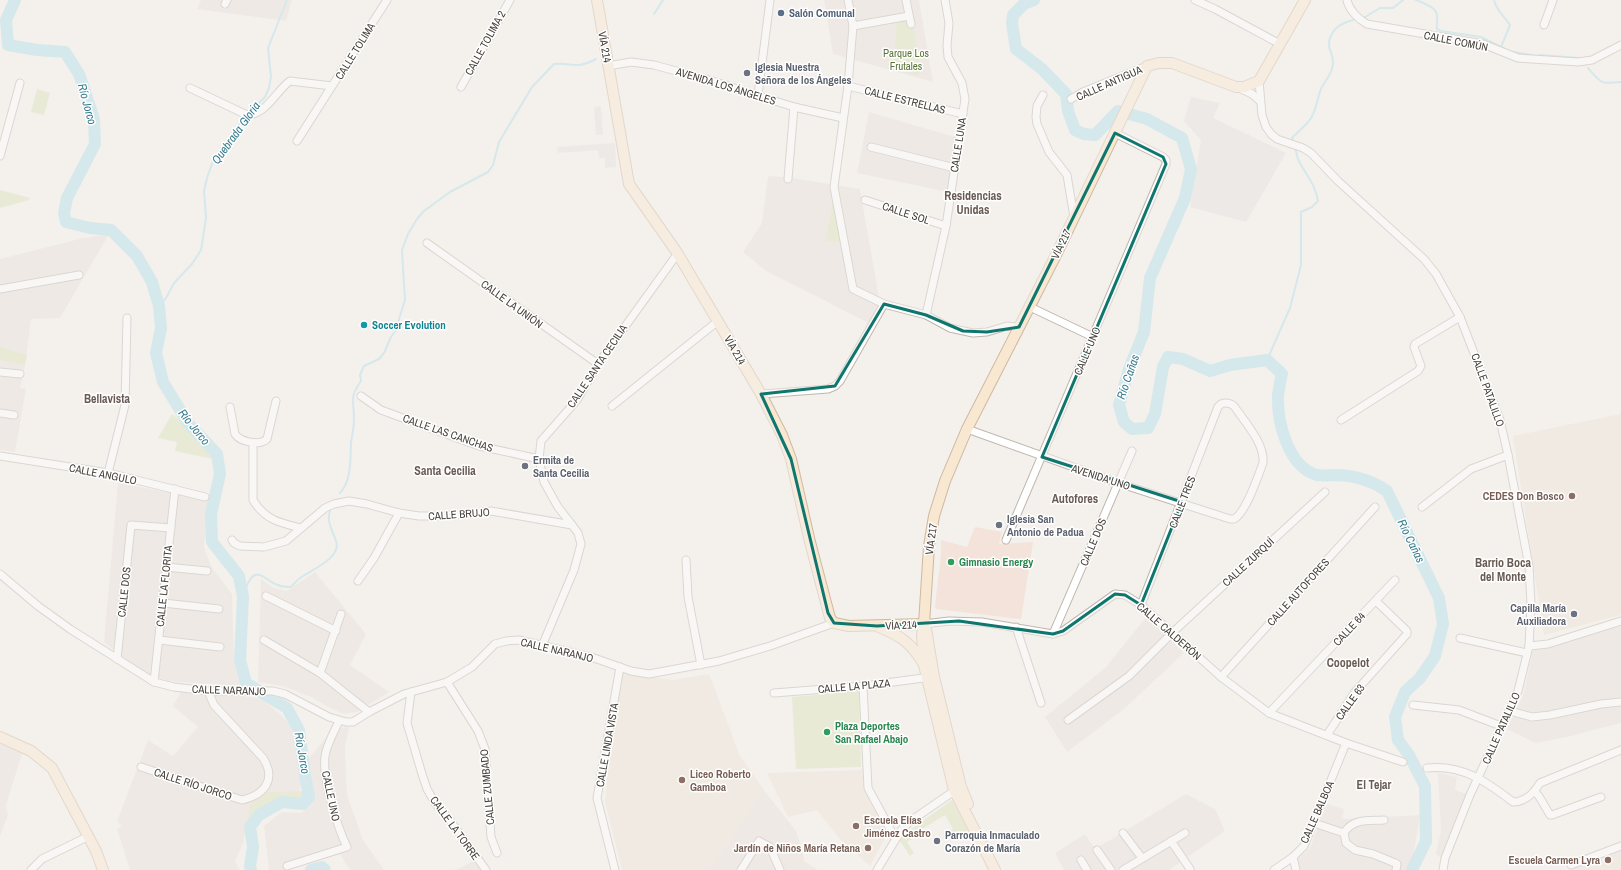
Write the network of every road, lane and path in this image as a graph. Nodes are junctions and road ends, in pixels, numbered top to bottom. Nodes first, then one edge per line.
1 (387, 0) edge
2 (510, 0) edge
3 (597, 0) edge
4 (770, 0) edge
5 (848, 0) edge
6 (906, 0) edge
7 (945, 0) edge
8 (1195, 0) edge
9 (1305, 0) edge
10 (1347, 0) edge
11 (1553, 0) edge
12 (909, 16) junction
13 (911, 24) dead end
14 (1544, 25) dead end
15 (853, 26) junction
16 (1280, 44) junction
17 (1621, 45) edge
18 (608, 66) junction
19 (1146, 66) junction
20 (1259, 80) junction
21 (20, 83) dead end
22 (332, 86) junction
23 (848, 86) junction
24 (461, 87) dead end
25 (1236, 87) junction
26 (190, 88) dead end
27 (758, 95) junction
28 (1043, 95) dead end
29 (1071, 99) dead end
30 (1260, 101) junction
31 (794, 107) junction
32 (963, 114) junction
33 (843, 118) junction
34 (1115, 133) junction
35 (297, 141) dead end
36 (871, 147) dead end
37 (0, 156) edge
38 (955, 168) junction
39 (788, 179) dead end
40 (865, 200) dead end
41 (1074, 217) junction
42 (946, 226) junction
43 (427, 243) dead end
44 (678, 254) junction
45 (79, 275) dead end
46 (0, 289) edge
47 (884, 304) junction
48 (1030, 306) junction
49 (926, 315) junction
50 (1460, 317) junction
51 (127, 318) dead end
52 (718, 321) junction
53 (1019, 327) junction
54 (1093, 337) junction
55 (598, 364) junction
56 (0, 372) edge
57 (20, 374) dead end
58 (761, 394) junction
59 (361, 396) dead end
60 (276, 401) dead end
61 (612, 406) dead end
62 (230, 407) dead end
63 (0, 414) edge
64 (14, 415) dead end
65 (1341, 420) dead end
66 (967, 429) junction
67 (253, 443) junction
68 (1132, 451) dead end
69 (1508, 455) junction
70 (0, 456) edge
71 (1042, 457) junction
72 (539, 459) junction
73 (108, 473) junction
74 (1118, 483) junction
75 (175, 489) junction
76 (1325, 492) dead end
77 (205, 497) dead end
78 (1182, 502) junction
79 (1422, 507) dead end
80 (1375, 508) dead end
81 (399, 513) junction
82 (1237, 518) joint
83 (572, 525) junction
84 (170, 528) junction
85 (301, 528) junction
86 (232, 540) dead end
87 (1006, 540) dead end
88 (686, 560) dead end
89 (166, 568) junction
90 (207, 571) dead end
91 (0, 574) edge
92 (1395, 580) dead end
93 (358, 581) dead end
94 (266, 596) dead end
95 (1376, 601) junction
96 (163, 603) junction
97 (1141, 604) junction
98 (219, 609) dead end
99 (341, 614) dead end
100 (1621, 621) edge
101 (834, 623) junction
102 (924, 624) junction
103 (877, 626) junction
104 (1016, 627) junction
105 (336, 631) junction
106 (1172, 633) junction
107 (1053, 634) junction
108 (1460, 638) dead end
109 (159, 640) junction
110 (264, 640) dead end
111 (542, 646) junction
112 (220, 647) dead end
113 (1528, 649) junction
114 (117, 659) junction
115 (702, 665) junction
116 (924, 665) junction
117 (620, 667) junction
118 (320, 673) junction
119 (1221, 677) junction
120 (930, 678) junction
121 (154, 682) junction
122 (447, 682) junction
123 (863, 686) junction
124 (208, 691) junction
125 (411, 692) junction
126 (774, 693) dead end
127 (1621, 702) edge
128 (1041, 703) dead end
129 (1413, 705) dead end
130 (1510, 711) junction
131 (369, 712) junction
132 (1269, 713) junction
133 (1068, 720) dead end
134 (339, 721) junction
135 (1501, 726) junction
136 (1327, 735) junction
137 (0, 737) edge
138 (1346, 743) junction
139 (1621, 750) edge
140 (1403, 762) dead end
141 (141, 767) dead end
142 (1427, 768) dead end
143 (1478, 777) junction
144 (958, 788) junction
145 (1535, 791) junction
146 (1601, 797) dead end
147 (1384, 820) dead end
148 (1314, 823) junction
149 (1123, 833) dead end
150 (1185, 833) dead end
151 (1344, 833) junction
152 (88, 836) junction
153 (895, 838) junction
154 (1172, 841) junction
155 (1621, 846) edge
156 (1098, 850) dead end
157 (497, 853) dead end
158 (1293, 857) junction
159 (1142, 858) junction
160 (1081, 860) dead end
161 (1571, 865) dead end
162 (287, 866) dead end
163 (1190, 869) dead end
164 (31, 870) edge
165 (103, 870) edge
166 (486, 870) edge
167 (615, 870) edge
168 (741, 870) edge
169 (780, 870) edge
170 (877, 870) edge
171 (995, 870) edge
172 (1002, 870) edge
173 (1087, 870) edge
174 (1111, 870) edge
175 (1122, 870) edge
176 (1274, 870) edge
177 (1296, 870) edge
178 (1396, 870) edge
179 (1443, 870) edge

1 - 22 street, CALLE TOLIMA
2 - 24 street, CALLE TOLIMA 2
3 - 18 main road, VÍA 214
4 - 27 street
5 - 15 street
6 - 12 street
7 - 32 street, CALLE LUNA
8 - 16 street
9 - 16 main road
10 - 17 street, CALLE COMÚN
11 - 14 street
12 - 13 street
12 - 15 street
15 - 23 street
16 - 20 main road
18 - 27 street, AVENIDA LOS ÁNGELES
18 - 44 main road, VÍA 214
19 - 25 main road
19 - 29 street, CALLE ANTIGUA
19 - 34 main road, VÍA 217
20 - 25 main road
20 - 30 street, CALLE PATALILLO
21 - 37 street
22 - 26 street, CALLE TOLIMA
22 - 35 street
23 - 32 street, CALLE ESTRELLAS
23 - 33 street
25 - 30 street
27 - 31 street, AVENIDA LOS ÁNGELES
28 - 41 street
30 - 50 street, CALLE PATALILLO
31 - 33 street, AVENIDA LOS ÁNGELES
31 - 39 street
32 - 38 street, CALLE LUNA
33 - 47 street
34 - 41 main road, VÍA 217
34 - 54 street, CALLE UNO
36 - 38 street
38 - 42 street, CALLE LUNA
40 - 42 street, CALLE SOL
41 - 48 main road, VÍA 217
42 - 49 street, CALLE LUNA
43 - 55 street, CALLE LA UNIÓN
44 - 52 main road, VÍA 214
44 - 55 street, CALLE SANTA CECILIA
45 - 46 street
47 - 49 street
47 - 58 street
48 - 53 main road, VÍA 217
48 - 54 street
49 - 53 street
50 - 65 street
50 - 69 street, CALLE PATALILLO
51 - 73 street
52 - 58 main road, VÍA 214
52 - 61 street
53 - 66 main road, VÍA 217
54 - 71 street, CALLE UNO
55 - 72 street, CALLE SANTA CECILIA
56 - 57 street
58 - 101 main road, VÍA 214
59 - 72 street, CALLE LAS CANCHAS
60 - 67 street
62 - 67 street
63 - 64 street
66 - 71 street, AVENIDA UNO
66 - 102 main road, VÍA 217
67 - 85 street
68 - 74 street, CALLE DOS
69 - 79 street
69 - 113 street, CALLE PATALILLO
70 - 73 street, CALLE ANGULO
71 - 74 street, AVENIDA UNO
71 - 87 street, CALLE UNO
72 - 83 street, CALLE SANTA CECILIA
73 - 75 street, CALLE ANGULO
74 - 78 street, AVENIDA UNO
74 - 107 street, CALLE DOS
75 - 77 street, CALLE ANGULO
75 - 84 street, CALLE LA FLORITA
76 - 106 street, CALLE ZURQUÍ
78 - 82 street, AVENIDA UNO
78 - 82 street, CALLE TRES
78 - 97 street, CALLE TRES
80 - 119 street, CALLE AUTOFORES
81 - 83 street, CALLE BRUJO
81 - 85 street, CALLE BRUJO
81 - 93 street
83 - 111 street
84 - 89 street, CALLE LA FLORITA
84 - 114 street, CALLE DOS
85 - 86 street, CALLE BRUJO
88 - 115 street
89 - 90 street
89 - 96 street, CALLE LA FLORITA
91 - 114 street, CALLE NARANJO
92 - 95 street, CALLE 64
94 - 105 street
95 - 132 street, CALLE 64
95 - 136 street, CALLE 63
96 - 98 street
96 - 109 street, CALLE LA FLORITA
97 - 106 street, CALLE CALDERÓN
97 - 107 street, CALLE CALDERÓN
99 - 105 street
100 - 113 street
101 - 103 main road, VÍA 214
101 - 115 street, CALLE NARANJO
102 - 103 main road, VÍA 214
102 - 104 street
102 - 116 main road, VÍA 214
102 - 120 main road, VÍA 214
103 - 116 main road
104 - 107 street
104 - 128 street
105 - 118 street
106 - 119 street, CALLE CALDERÓN
106 - 133 street, CALLE ZURQUÍ
108 - 113 street
109 - 112 street
109 - 121 street, CALLE LA FLORITA
110 - 118 street
111 - 117 street, CALLE NARANJO
111 - 122 street, CALLE NARANJO
113 - 130 street, CALLE PATALILLO
114 - 121 street, CALLE NARANJO
115 - 117 street, CALLE NARANJO
116 - 120 main road, VÍA 214
117 - 167 street, CALLE LINDA VISTA
118 - 131 street
119 - 132 street, CALLE CALDERÓN
120 - 123 street, CALLE LA PLAZA
120 - 144 main road, VÍA 214
121 - 124 street, CALLE NARANJO
122 - 125 street, CALLE NARANJO
122 - 157 street, CALLE ZUMBADO
123 - 126 street, CALLE LA PLAZA
123 - 153 street
124 - 134 street, CALLE NARANJO
124 - 141 street, CALLE RÍO JORCO
125 - 131 street, CALLE NARANJO
125 - 166 street, CALLE LA TORRE
127 - 130 street
129 - 135 street
130 - 135 street, CALLE PATALILLO
131 - 134 street, CALLE NARANJO
132 - 136 street, CALLE CALDERÓN
134 - 162 street, CALLE UNO
135 - 143 street, CALLE PATALILLO
136 - 138 street, CALLE CALDERÓN
137 - 152 main road
138 - 140 street, CALLE CALDERÓN
138 - 148 street, CALLE BALBOA
139 - 145 street
142 - 143 street
143 - 145 street
143 - 179 street, CALLE PATALILLO
144 - 153 street
144 - 171 main road, VÍA 214
144 - 172 main road, VÍA 214
145 - 146 street
147 - 151 street
148 - 151 street
148 - 158 street, CALLE BALBOA
149 - 159 street
150 - 154 street
151 - 178 street
152 - 164 street
152 - 165 main road
153 - 170 street
154 - 159 street
154 - 163 street
155 - 161 street
156 - 174 street
158 - 176 street, CALLE BALBOA
158 - 177 street
159 - 175 street
160 - 173 street
168 - 169 street

